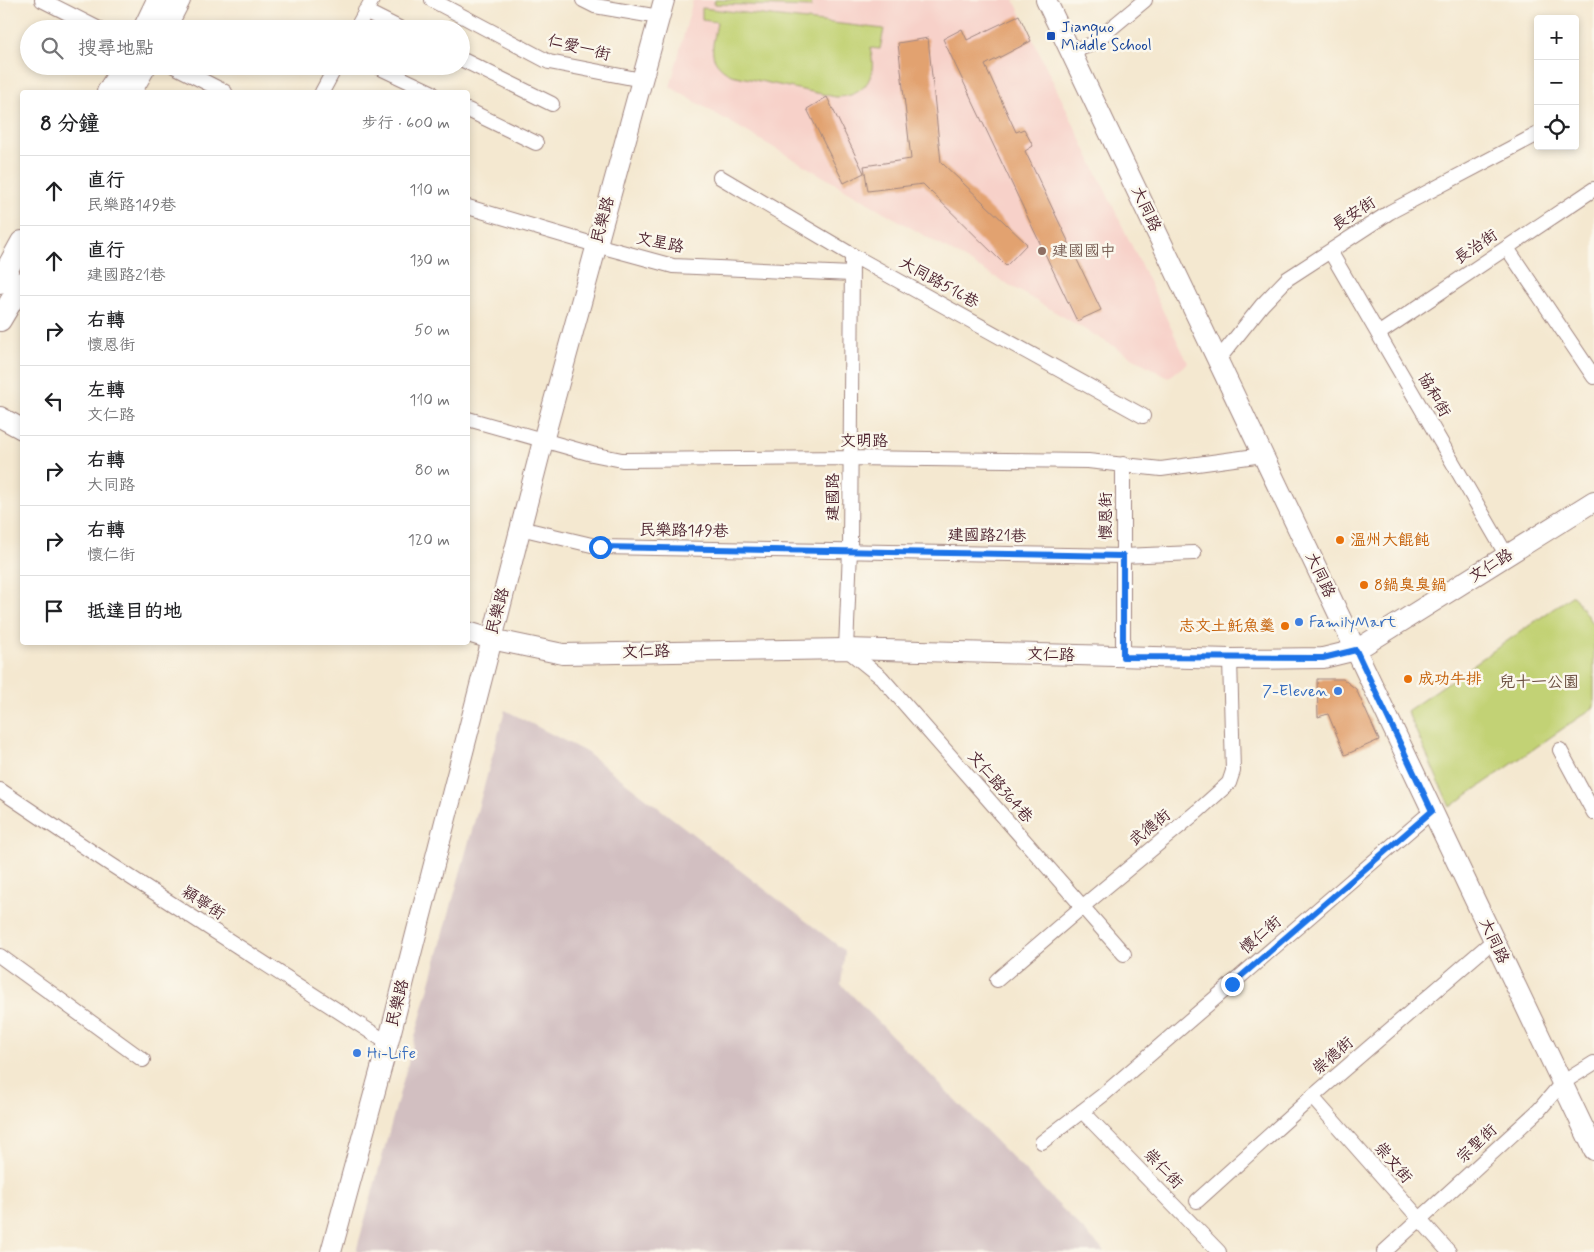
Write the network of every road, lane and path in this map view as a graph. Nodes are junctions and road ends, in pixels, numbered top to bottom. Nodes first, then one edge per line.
1 (42, 0) edge
2 (158, 0) edge
3 (179, 0) edge
4 (432, 0) edge
5 (583, 0) edge
6 (1046, 0) edge
7 (1145, 0) edge
8 (369, 6) edge
9 (662, 9) edge
10 (81, 20) edge
11 (148, 20) edge
12 (169, 20) edge
13 (361, 20) edge
14 (388, 20) edge
15 (470, 20) edge
16 (470, 20) edge
17 (1071, 52) junction
18 (470, 63) edge
19 (118, 75) edge
20 (140, 75) edge
21 (192, 75) edge
22 (331, 75) edge
23 (395, 75) edge
24 (642, 80) junction
25 (109, 90) edge
26 (131, 90) edge
27 (221, 90) edge
28 (323, 90) edge
29 (427, 90) edge
30 (552, 104) dead end
31 (470, 111) edge
32 (1534, 136) edge
33 (536, 143) dead end
34 (720, 177) dead end
35 (1594, 190) edge
36 (470, 208) edge
37 (596, 245) junction
38 (20, 246) edge
39 (1507, 248) junction
40 (1330, 251) junction
41 (852, 255) junction
42 (852, 274) junction
43 (0, 282) edge
44 (20, 286) edge
45 (0, 320) edge
46 (1378, 334) junction
47 (1218, 360) junction
48 (1594, 377) edge
49 (1143, 416) dead end
50 (0, 417) edge
51 (470, 421) edge
52 (20, 427) edge
53 (543, 441) junction
54 (1263, 455) junction
55 (851, 458) junction
56 (1123, 464) junction
57 (1594, 501) edge
58 (520, 528) junction
59 (850, 550) junction
60 (1194, 553) dead end
61 (1123, 556) junction
62 (1507, 556) junction
63 (470, 633) edge
64 (491, 639) junction
65 (846, 649) junction
66 (1356, 650) junction
67 (1123, 657) junction
68 (1230, 659) junction
69 (1560, 750) dead end
70 (0, 790) edge
71 (1432, 811) junction
72 (1594, 812) edge
73 (1082, 907) junction
74 (1494, 940) junction
75 (1124, 954) dead end
76 (0, 956) edge
77 (997, 980) dead end
78 (388, 1043) junction
79 (143, 1060) dead end
80 (1594, 1063) edge
81 (1562, 1083) junction
82 (1312, 1097) junction
83 (1082, 1111) junction
84 (1042, 1142) dead end
85 (1594, 1150) edge
86 (1197, 1201) dead end
87 (1420, 1220) junction
88 (331, 1252) edge
89 (1219, 1252) edge
90 (1384, 1252) edge
91 (1448, 1252) edge

1 - 10 street
2 - 11 main road
3 - 12 main road
4 - 15 street, 仁愛一街
5 - 9 street
6 - 17 main road, 大同路
7 - 17 street
8 - 13 street
8 - 14 street
9 - 24 main road, 民樂路
16 - 24 street, 仁愛一街
17 - 47 main road, 大同路
18 - 30 street
19 - 25 main road
20 - 26 main road
21 - 27 street
22 - 28 street
23 - 29 street
24 - 37 main road, 民樂路
31 - 33 street
32 - 40 street, 長安街
34 - 41 street, 大同路516巷
35 - 39 street, 長治街
36 - 37 street, 文星路
37 - 42 street, 文星路
37 - 53 main road, 民樂路
38 - 43 main road
39 - 46 street, 長治街
39 - 48 street
40 - 46 street, 協和街
40 - 47 street, 長安街
41 - 42 street, 建國路
41 - 49 street, 大同路516巷
42 - 55 street, 建國路
44 - 45 main road
46 - 62 street, 協和街
47 - 54 main road, 大同路
50 - 52 main road
51 - 53 street, 文明路
53 - 55 street, 文明路
53 - 58 main road, 民樂路
54 - 56 street, 文明路
54 - 66 main road, 大同路
55 - 56 street, 文明路
55 - 59 street, 建國路
56 - 61 street, 懷恩街
57 - 62 main road, 文仁路
58 - 59 street, 民樂路149巷
58 - 64 main road, 民樂路
59 - 61 street, 建國路21巷
59 - 65 street, 建國路
60 - 61 street, 建國路21巷
61 - 67 street, 懷恩街
62 - 66 main road, 文仁路
63 - 64 main road, 文仁路
64 - 65 main road, 文仁路
64 - 78 main road, 民樂路
65 - 67 main road, 文仁路
65 - 73 street, 文仁路364巷
66 - 68 main road, 文仁路
66 - 71 main road, 大同路
67 - 68 main road, 文仁路
68 - 73 street, 武德街
69 - 72 street
70 - 78 street, 穎寧街
71 - 74 main road, 大同路
71 - 83 street, 懷仁街
73 - 75 street, 文仁路364巷
73 - 77 street, 武德街
74 - 81 main road, 大同路
74 - 82 street, 崇德街
76 - 79 street
78 - 88 main road, 民樂路
80 - 81 street, 宗聖街
81 - 85 main road, 大同路
81 - 87 street, 宗聖街
82 - 86 street, 崇德街
82 - 87 street, 崇文街
83 - 84 street, 懷仁街
83 - 89 street, 崇仁街
87 - 90 street, 宗聖街
87 - 91 street, 崇文街

